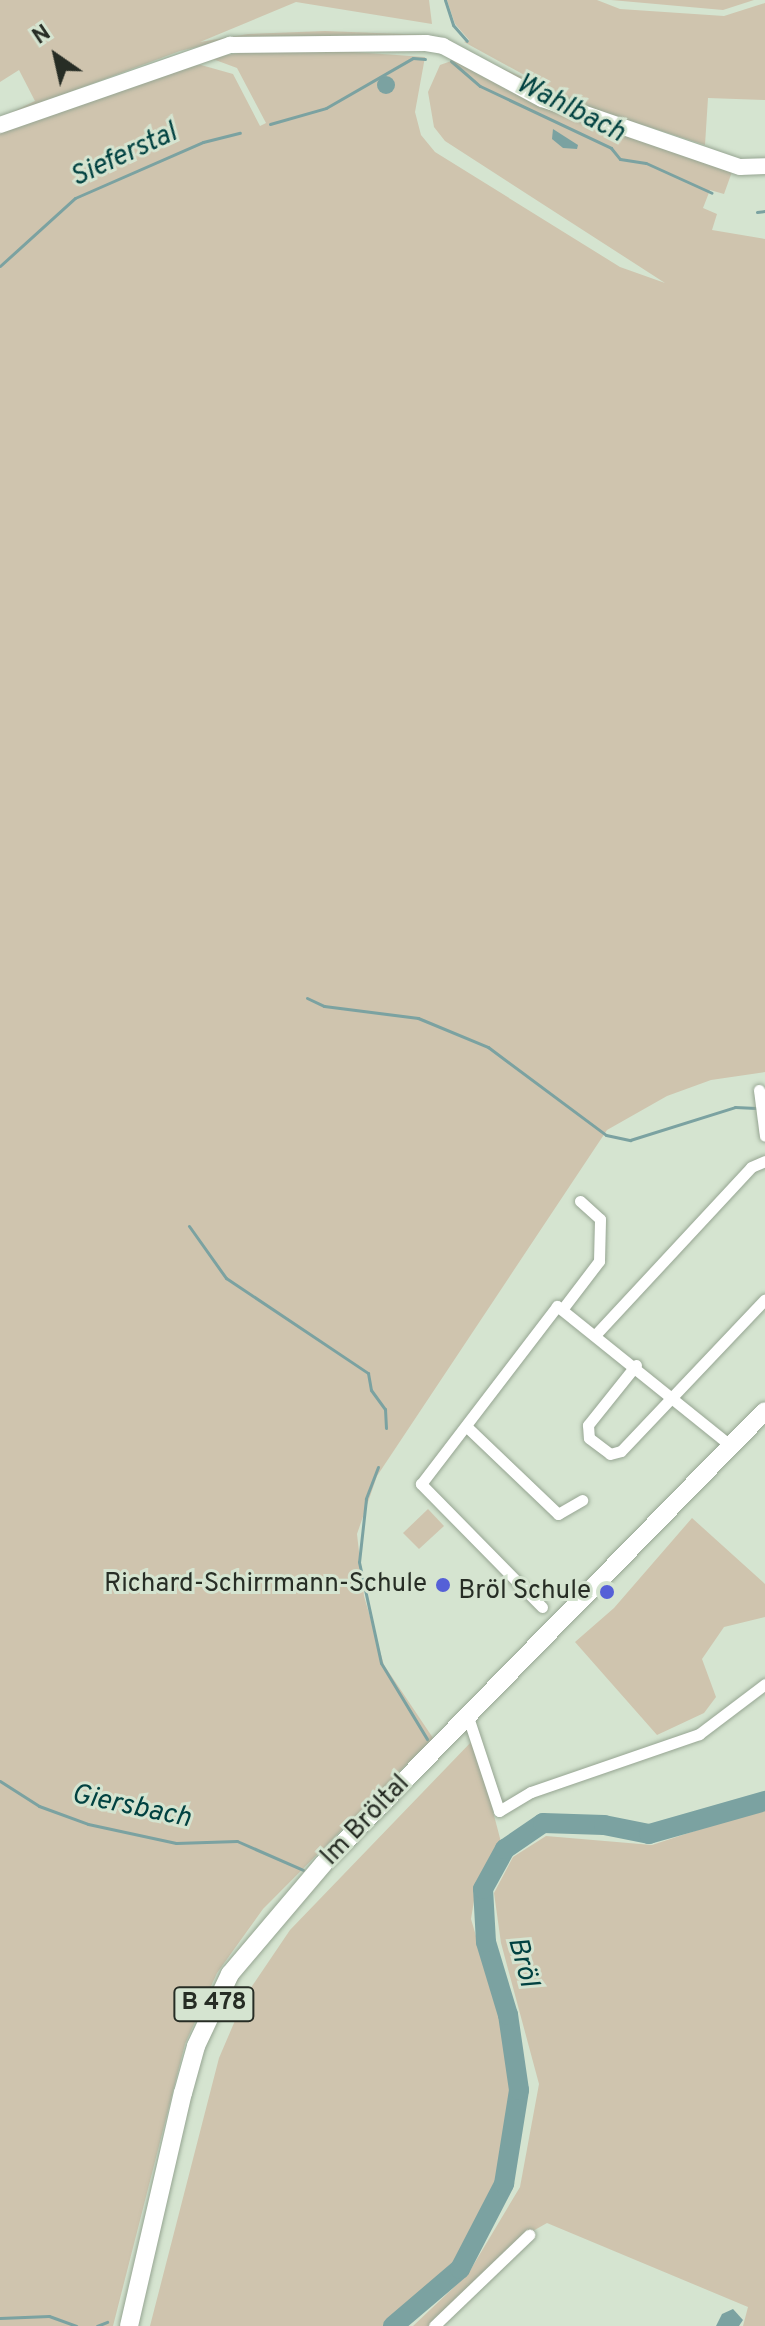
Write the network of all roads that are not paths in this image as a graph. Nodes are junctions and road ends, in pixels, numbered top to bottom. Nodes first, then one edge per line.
1 (0, 125) edge
2 (765, 166) edge
3 (760, 1092) dead end
4 (764, 1128) edge
5 (765, 1136) edge
6 (765, 1161) edge
7 (580, 1201) dead end
8 (765, 1299) edge
9 (564, 1307) junction
10 (597, 1333) junction
11 (636, 1365) junction
12 (673, 1397) junction
13 (765, 1411) edge
14 (467, 1427) junction
15 (731, 1446) junction
16 (582, 1500) dead end
17 (542, 1607) dead end
18 (765, 1684) edge
19 (468, 1717) junction
20 (529, 2235) dead end
21 (129, 2326) edge
22 (434, 2326) edge

1 - 2 street
3 - 4 street
4 - 5 street
6 - 10 street
7 - 9 street
8 - 12 street
9 - 10 street
9 - 14 street
10 - 11 street
11 - 12 street
11 - 12 street
12 - 15 street
13 - 15 main road, Im Bröltal / B 478
14 - 16 street
14 - 17 street
15 - 19 main road, Im Bröltal / B 478
18 - 19 street
19 - 21 main road, Im Bröltal / B 478
20 - 22 street

